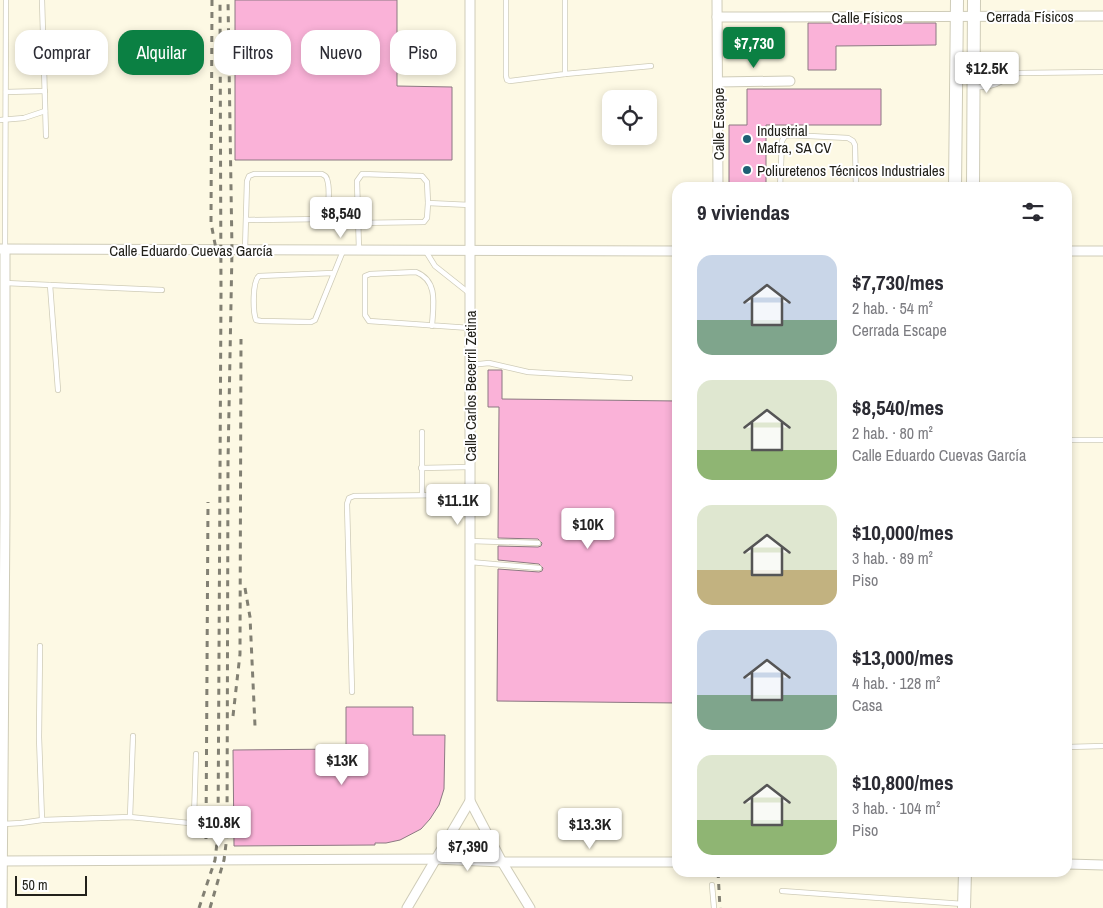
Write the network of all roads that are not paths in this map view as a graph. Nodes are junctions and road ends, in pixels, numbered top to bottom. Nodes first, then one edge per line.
1 (6, 0) edge
2 (42, 0) edge
3 (470, 0) edge
4 (506, 0) edge
5 (565, 0) edge
6 (717, 0) edge
7 (957, 0) edge
8 (974, 0) edge
9 (1103, 16) edge
10 (717, 17) junction
11 (956, 17) junction
12 (974, 17) junction
13 (651, 66) dead end
14 (1103, 72) edge
15 (565, 74) junction
16 (790, 81) dead end
17 (718, 82) junction
18 (973, 87) junction
19 (45, 91) junction
20 (6, 92) junction
21 (45, 111) junction
22 (955, 111) junction
23 (973, 111) junction
24 (3, 120) edge
25 (46, 136) dead end
26 (955, 155) junction
27 (973, 155) junction
28 (718, 182) edge
29 (780, 182) edge
30 (856, 182) edge
31 (955, 182) edge
32 (973, 182) edge
33 (428, 203) junction
34 (470, 205) junction
35 (246, 220) junction
36 (358, 223) junction
37 (3, 249) edge
38 (245, 250) junction
39 (343, 250) junction
40 (359, 250) junction
41 (426, 250) junction
42 (470, 250) junction
43 (672, 251) edge
44 (1072, 251) edge
45 (1103, 251) edge
46 (334, 273) junction
47 (5, 283) junction
48 (50, 285) junction
49 (162, 290) dead end
50 (470, 294) junction
51 (432, 326) junction
52 (470, 328) junction
53 (470, 365) junction
54 (630, 378) dead end
55 (3, 381) edge
56 (58, 390) dead end
57 (422, 432) dead end
58 (1072, 440) edge
59 (1103, 440) edge
60 (3, 457) edge
61 (470, 467) junction
62 (421, 468) junction
63 (422, 495) junction
64 (470, 496) junction
65 (3, 511) edge
66 (2, 541) edge
67 (470, 541) junction
68 (538, 543) dead end
69 (470, 562) junction
70 (538, 568) dead end
71 (40, 646) dead end
72 (352, 692) dead end
73 (133, 736) dead end
74 (1072, 746) edge
75 (1103, 746) edge
76 (196, 754) dead end
77 (470, 801) junction
78 (130, 817) junction
79 (42, 820) junction
80 (3, 824) junction
81 (435, 859) junction
82 (1, 861) edge
83 (502, 862) junction
84 (672, 862) edge
85 (1072, 864) edge
86 (1103, 865) edge
87 (965, 877) edge
88 (712, 885) dead end
89 (782, 892) dead end
90 (964, 906) edge
91 (2, 908) edge
92 (407, 908) edge
93 (530, 908) edge
94 (714, 908) edge

1 - 20 lane
2 - 19 lane
3 - 34 street, Calle Carlos Becerril Zetina
4 - 15 lane
5 - 15 lane
6 - 10 street, Calle Escape
7 - 11 street
8 - 12 street
9 - 12 street, Cerrada Físicos
10 - 11 street, Calle Físicos
10 - 17 street, Calle Escape
11 - 12 street, Cerrada Físicos
11 - 22 street
12 - 18 street
13 - 15 lane
14 - 18 lane
16 - 17 street
17 - 28 street, Calle Escape
18 - 23 street
19 - 20 lane
19 - 21 lane
20 - 24 lane
21 - 24 lane
21 - 25 lane
22 - 23 street
22 - 26 street
23 - 27 street
24 - 37 lane
26 - 27 street
26 - 31 street
27 - 32 street
29 - 30 lane
33 - 34 lane
33 - 36 lane
33 - 36 lane
34 - 42 street, Calle Carlos Becerril Zetina
35 - 35 lane
35 - 38 lane
36 - 40 lane
37 - 38 street, Calle Eduardo Cuevas García
37 - 47 street
38 - 39 street, Calle Eduardo Cuevas García
39 - 40 street, Calle Eduardo Cuevas García
39 - 46 lane
40 - 41 street, Calle Eduardo Cuevas García
41 - 42 street, Calle Eduardo Cuevas García
41 - 50 lane
42 - 43 street, Calle Eduardo Cuevas García
42 - 50 street, Calle Carlos Becerril Zetina
44 - 45 street
46 - 46 lane
47 - 48 lane
47 - 55 street
48 - 49 lane
48 - 56 lane
50 - 52 street, Calle Carlos Becerril Zetina
51 - 51 lane
51 - 52 lane
52 - 53 street, Calle Carlos Becerril Zetina
53 - 54 lane
53 - 61 street, Calle Carlos Becerril Zetina
55 - 60 street
57 - 62 lane
58 - 59 lane
60 - 65 street
61 - 62 lane
61 - 64 street, Calle Carlos Becerril Zetina
62 - 63 lane
63 - 64 lane
63 - 72 lane
64 - 67 street, Calle Carlos Becerril Zetina
65 - 66 street
66 - 80 street
67 - 68 lane
67 - 69 street, Calle Carlos Becerril Zetina
69 - 70 lane
69 - 77 street, Calle Carlos Becerril Zetina
71 - 79 lane
73 - 78 lane
74 - 75 lane
76 - 78 lane
77 - 81 street
77 - 83 street, Calle Carlos Becerril Zetina
78 - 79 lane
79 - 80 lane
80 - 82 street
81 - 82 street
81 - 83 street
81 - 92 street
82 - 91 street
83 - 84 street
83 - 93 street, Calle Carlos Becerril Zetina
85 - 86 street
87 - 90 street
88 - 94 lane
89 - 90 lane

